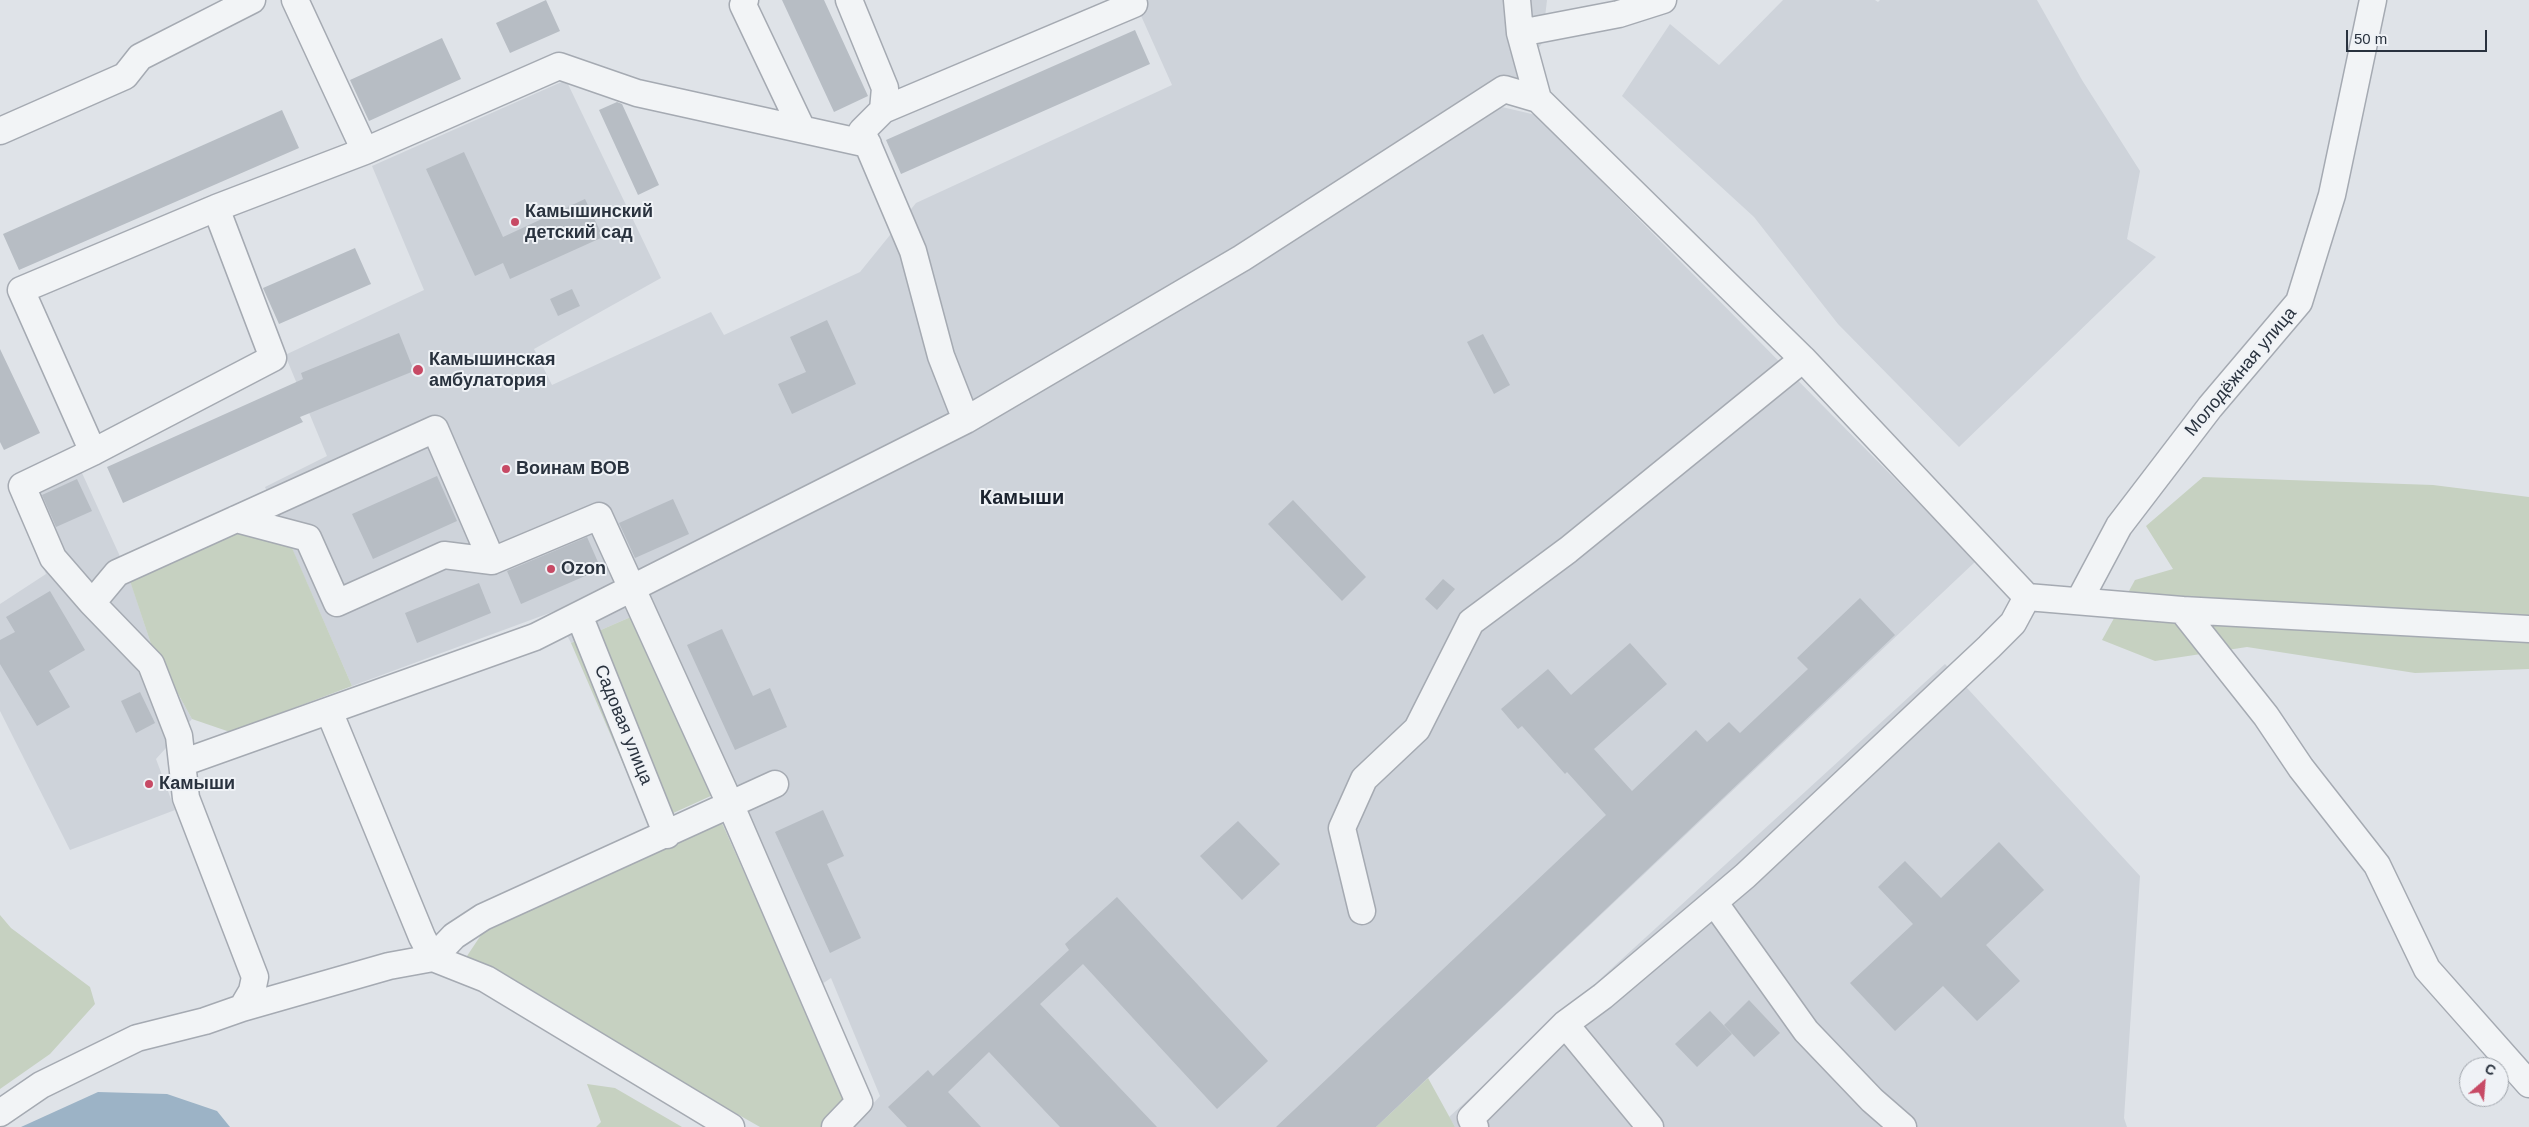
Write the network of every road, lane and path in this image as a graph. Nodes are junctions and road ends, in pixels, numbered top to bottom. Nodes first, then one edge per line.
1 (252, 0) edge
2 (295, 0) edge
3 (745, 0) edge
4 (849, 0) edge
5 (1517, 0) edge
6 (1663, 0) edge
7 (2373, 0) edge
8 (1134, 4) dead end
9 (1520, 33) junction
10 (1538, 99) junction
11 (883, 110) junction
12 (802, 129) junction
13 (0, 131) edge
14 (868, 144) junction
15 (365, 151) junction
16 (216, 208) junction
17 (11, 288) edge
18 (1803, 359) junction
19 (966, 420) junction
20 (93, 452) junction
21 (236, 519) junction
22 (492, 561) junction
23 (632, 588) junction
24 (2027, 597) junction
25 (2079, 600) junction
26 (92, 603) junction
27 (2182, 610) junction
28 (579, 615) junction
29 (2529, 629) edge
30 (329, 711) junction
31 (182, 763) junction
32 (775, 784) dead end
33 (731, 806) junction
34 (667, 835) junction
35 (1714, 902) junction
36 (1362, 912) dead end
37 (433, 958) junction
38 (242, 1008) junction
39 (1565, 1024) junction
40 (2529, 1084) edge
41 (0, 1113) edge
42 (731, 1127) edge
43 (835, 1127) edge
44 (1475, 1127) edge
45 (1650, 1127) edge
46 (1903, 1127) edge

1 - 13 street
2 - 15 street
3 - 12 street
4 - 11 street
5 - 9 street
6 - 9 street
7 - 25 street, Молодёжная улица
8 - 11 street
9 - 10 street
10 - 18 street
10 - 19 street
11 - 14 street
12 - 14 street
12 - 15 street
14 - 19 street
15 - 16 street
16 - 17 street
16 - 20 street
17 - 20 street
18 - 24 street
18 - 36 street
19 - 23 street
20 - 26 street
21 - 22 street
21 - 22 street
21 - 26 street
22 - 23 street
23 - 28 street
23 - 33 street
24 - 25 street
24 - 35 street
25 - 27 street
26 - 31 street
27 - 29 street
27 - 40 street
28 - 30 street
28 - 34 street, Садовая улица
30 - 31 street
30 - 37 street
31 - 38 street
32 - 33 street
33 - 34 street
33 - 43 street
34 - 37 street
35 - 39 street
35 - 46 street
37 - 38 street
37 - 42 street
38 - 41 street
39 - 44 street
39 - 45 street

